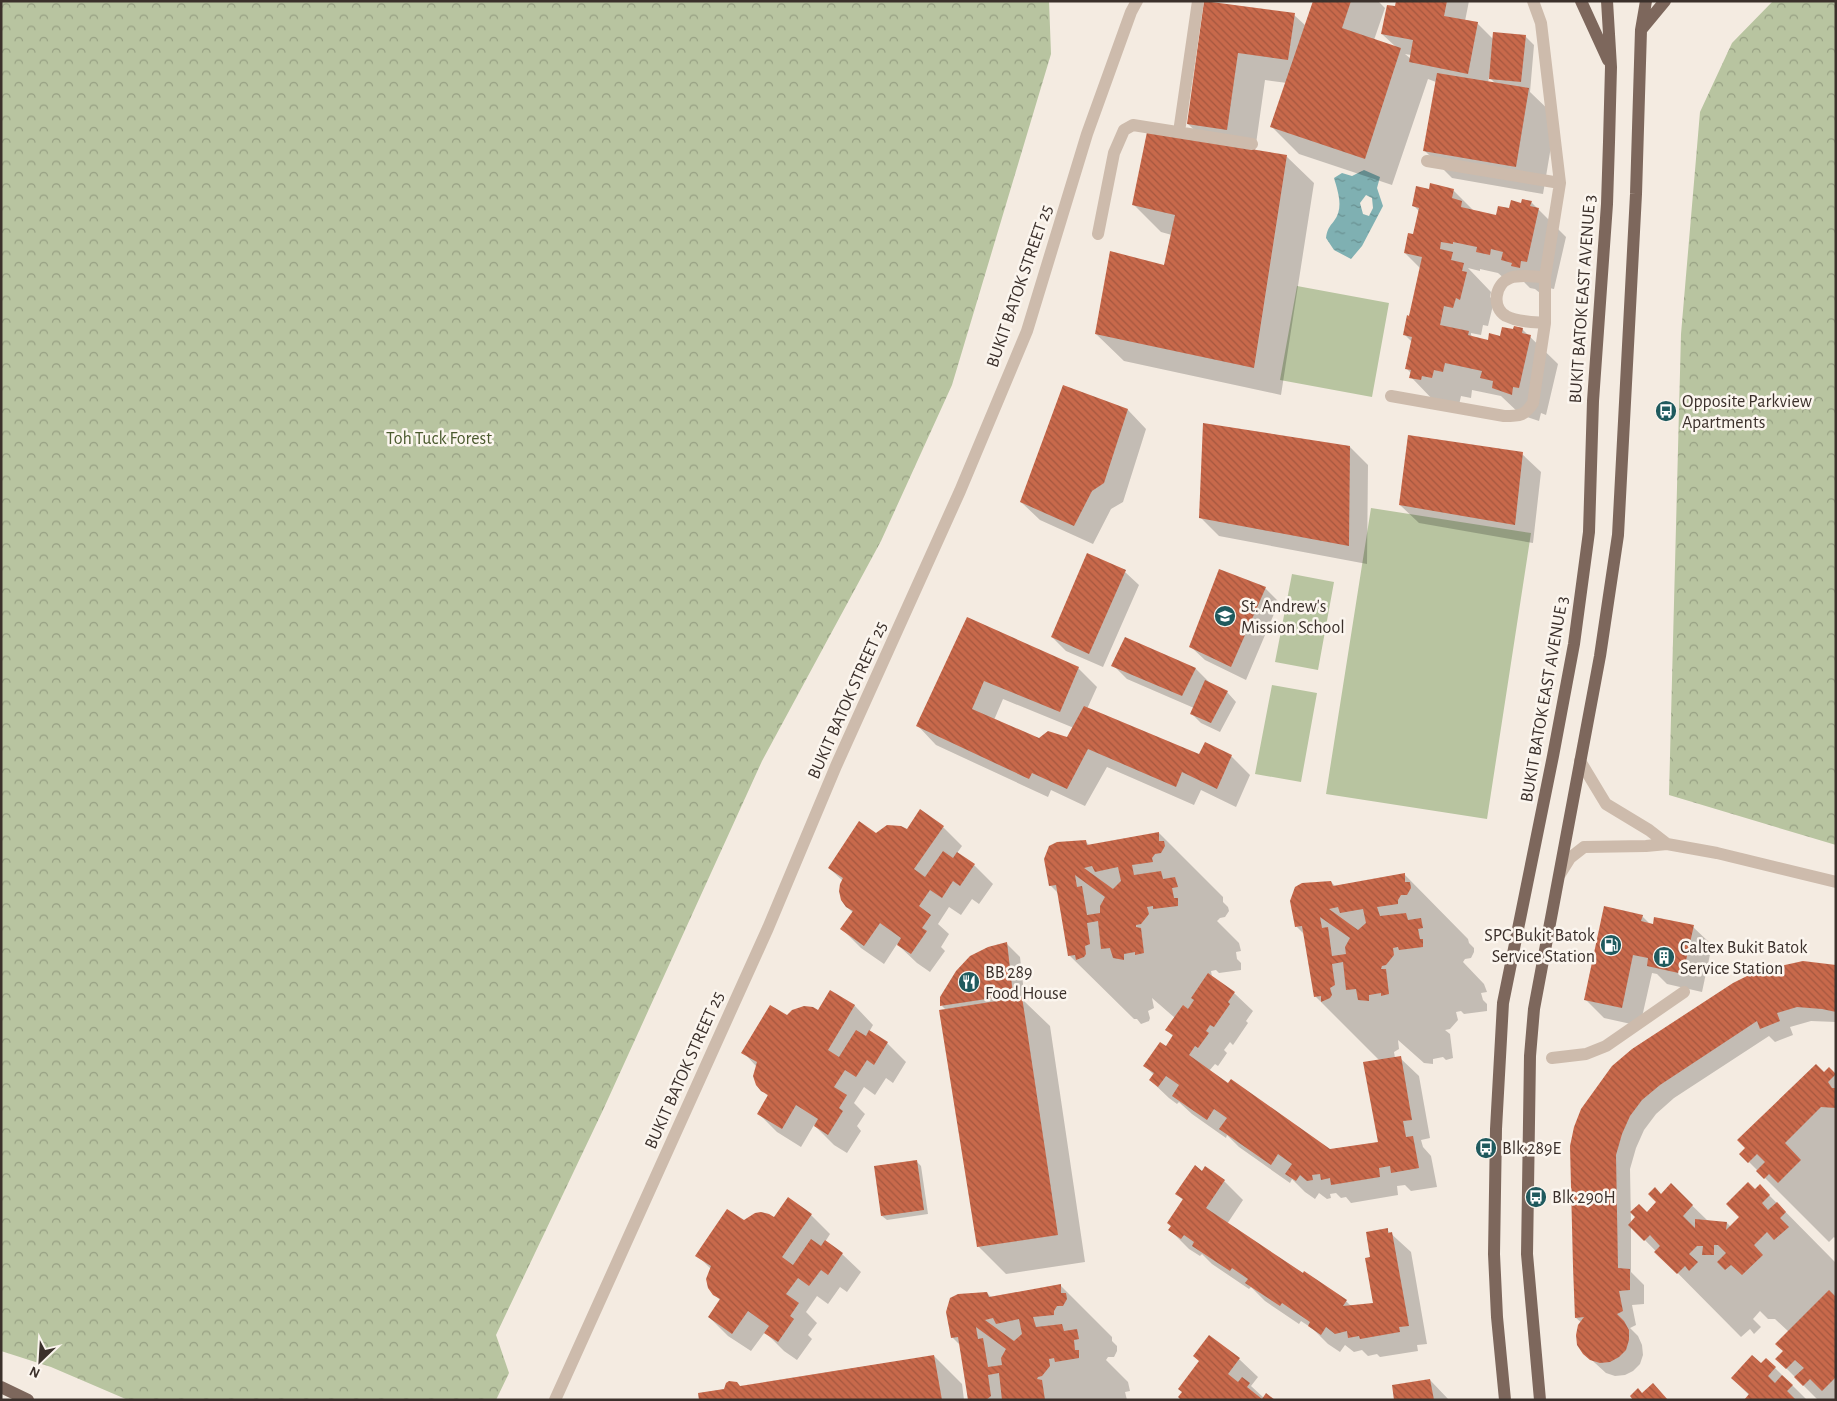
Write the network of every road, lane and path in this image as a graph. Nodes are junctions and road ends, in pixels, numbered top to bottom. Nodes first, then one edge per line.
1 (1137, 1) edge
2 (1198, 1) edge
3 (1534, 1) edge
4 (1581, 1) edge
5 (1607, 1) edge
6 (1646, 1) edge
7 (1665, 1) edge
8 (1641, 30) junction
9 (1611, 67) junction
10 (1179, 132) junction
11 (1252, 144) dead end
12 (1427, 161) dead end
13 (1560, 183) junction
14 (1098, 234) dead end
15 (1545, 277) junction
16 (1545, 323) junction
17 (1391, 396) dead end
18 (1580, 761) junction
19 (1667, 844) junction
20 (1560, 874) junction
21 (1836, 882) edge
22 (1684, 992) dead end
23 (1552, 1058) dead end
24 (1, 1387) edge
25 (28, 1400) edge
26 (555, 1400) edge
27 (1505, 1400) edge
28 (1540, 1400) edge

1 - 26 street, BUKIT BATOK STREET 25
2 - 10 street
3 - 13 street
4 - 9 main road
5 - 9 main road, BUKIT BATOK EAST AVENUE 3
6 - 8 main road
7 - 8 main road
8 - 18 main road
9 - 27 main road, BUKIT BATOK EAST AVENUE 3
10 - 11 street
10 - 14 street
12 - 13 street
13 - 15 street
15 - 16 street
15 - 16 street
16 - 17 street
18 - 19 street
18 - 20 main road
19 - 20 street
19 - 21 street
20 - 28 main road
22 - 23 street
24 - 25 main road

